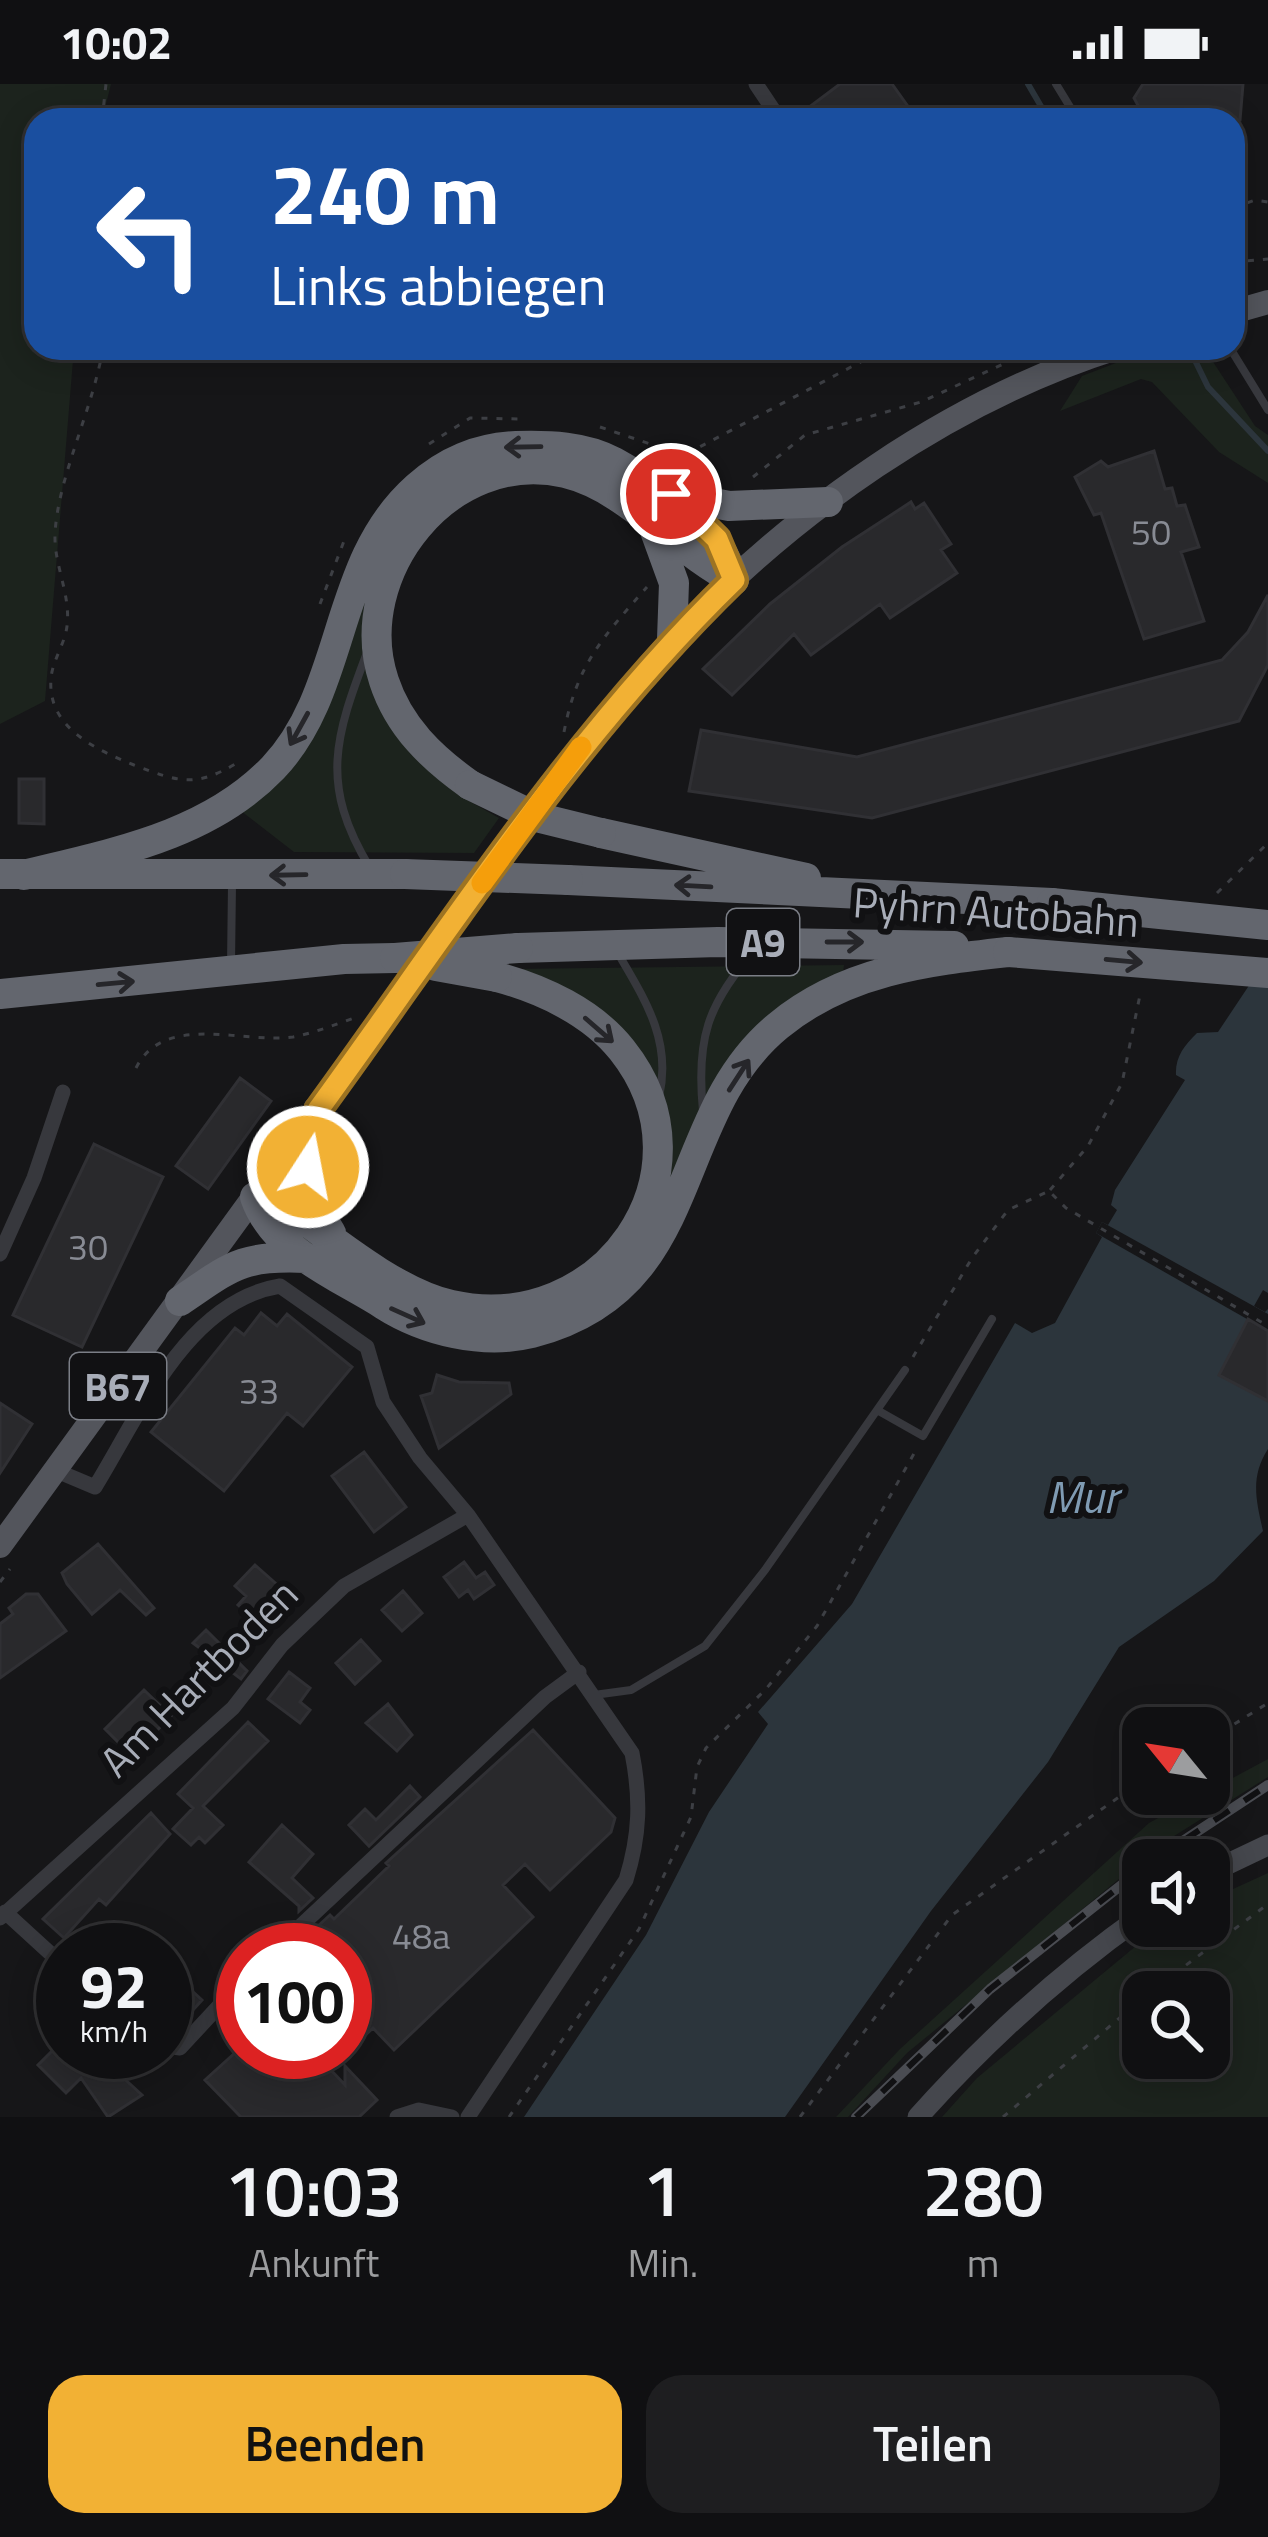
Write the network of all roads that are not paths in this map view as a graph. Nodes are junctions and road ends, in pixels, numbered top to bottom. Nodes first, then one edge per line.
1 (1086, 360) edge
2 (1237, 360) edge
3 (1268, 410) edge
4 (671, 494) junction
5 (828, 502) junction
6 (654, 528) junction
7 (734, 580) junction
8 (377, 627) junction
9 (672, 639) junction
10 (12, 874) edge
11 (390, 874) junction
12 (232, 876) junction
13 (852, 890) junction
14 (1268, 925) edge
15 (763, 942) junction
16 (614, 945) junction
17 (1008, 952) junction
18 (395, 958) junction
19 (231, 970) junction
20 (1268, 973) edge
21 (0, 994) edge
22 (63, 1092) dead end
23 (318, 1110) junction
24 (653, 1121) junction
25 (705, 1136) junction
26 (255, 1197) junction
27 (338, 1243) junction
28 (0, 1254) edge
29 (306, 1258) junction
30 (180, 1301) junction
31 (992, 1319) dead end
32 (905, 1370) road end
33 (877, 1410) junction
34 (56, 1471) junction
35 (468, 1515) junction
36 (0, 1546) edge
37 (579, 1672) junction
38 (594, 1695) junction
39 (1268, 1845) edge
40 (1230, 1863) edge
41 (3, 1915) edge
42 (304, 1923) edge
43 (1122, 1932) edge
44 (36, 1942) edge
45 (216, 2010) edge
46 (192, 2036) edge
47 (397, 2117) edge
48 (452, 2117) edge
49 (468, 2117) edge
50 (918, 2117) edge

1 - 5 main road, B67
2 - 3 lane
4 - 5 highway
4 - 7 highway
4 -> 10 highway
5 - 7 main road, B67
6 - 7 highway
6 - 8 highway
6 - 9 highway
7 - 9 main road, B67
8 - 11 lane
8 - 13 highway, bridge
9 - 23 main road, B67
10 - 12 highway, Pyhrn Autobahn / A9
11 -> 12 highway, Pyhrn Autobahn / A9
13 -> 11 highway, Pyhrn Autobahn / A9, bridge
12 - 19 lane
13 - 14 highway, Pyhrn Autobahn / A9, bridge
15 - 16 highway, Pyhrn Autobahn / A9
15 -> 17 highway, Pyhrn Autobahn / A9
15 - 25 lane
16 - 18 highway, Pyhrn Autobahn / A9, bridge
16 - 24 lane
17 -> 20 highway, Pyhrn Autobahn / A9, bridge
25 -> 17 highway
18 - 19 highway, Pyhrn Autobahn / A9
18 -> 24 highway, bridge
21 -> 19 highway, Pyhrn Autobahn / A9
22 - 28 street
23 - 26 main road, B67
23 - 27 highway
24 - 27 highway
29 -> 25 highway
26 - 27 highway
26 - 29 highway
26 - 30 main road, B67
29 - 30 highway
30 - 34 main road, B67
31 - 33 lane
32 - 33 lane
33 - 38 lane
34 - 35 street
34 - 36 main road, B67
35 - 37 street
35 - 41 street, Am Hartboden
37 - 38 street
37 - 42 street
38 - 49 street
39 - 40 main road
41 - 44 street
43 - 50 main road
45 - 46 street
47 - 48 street

